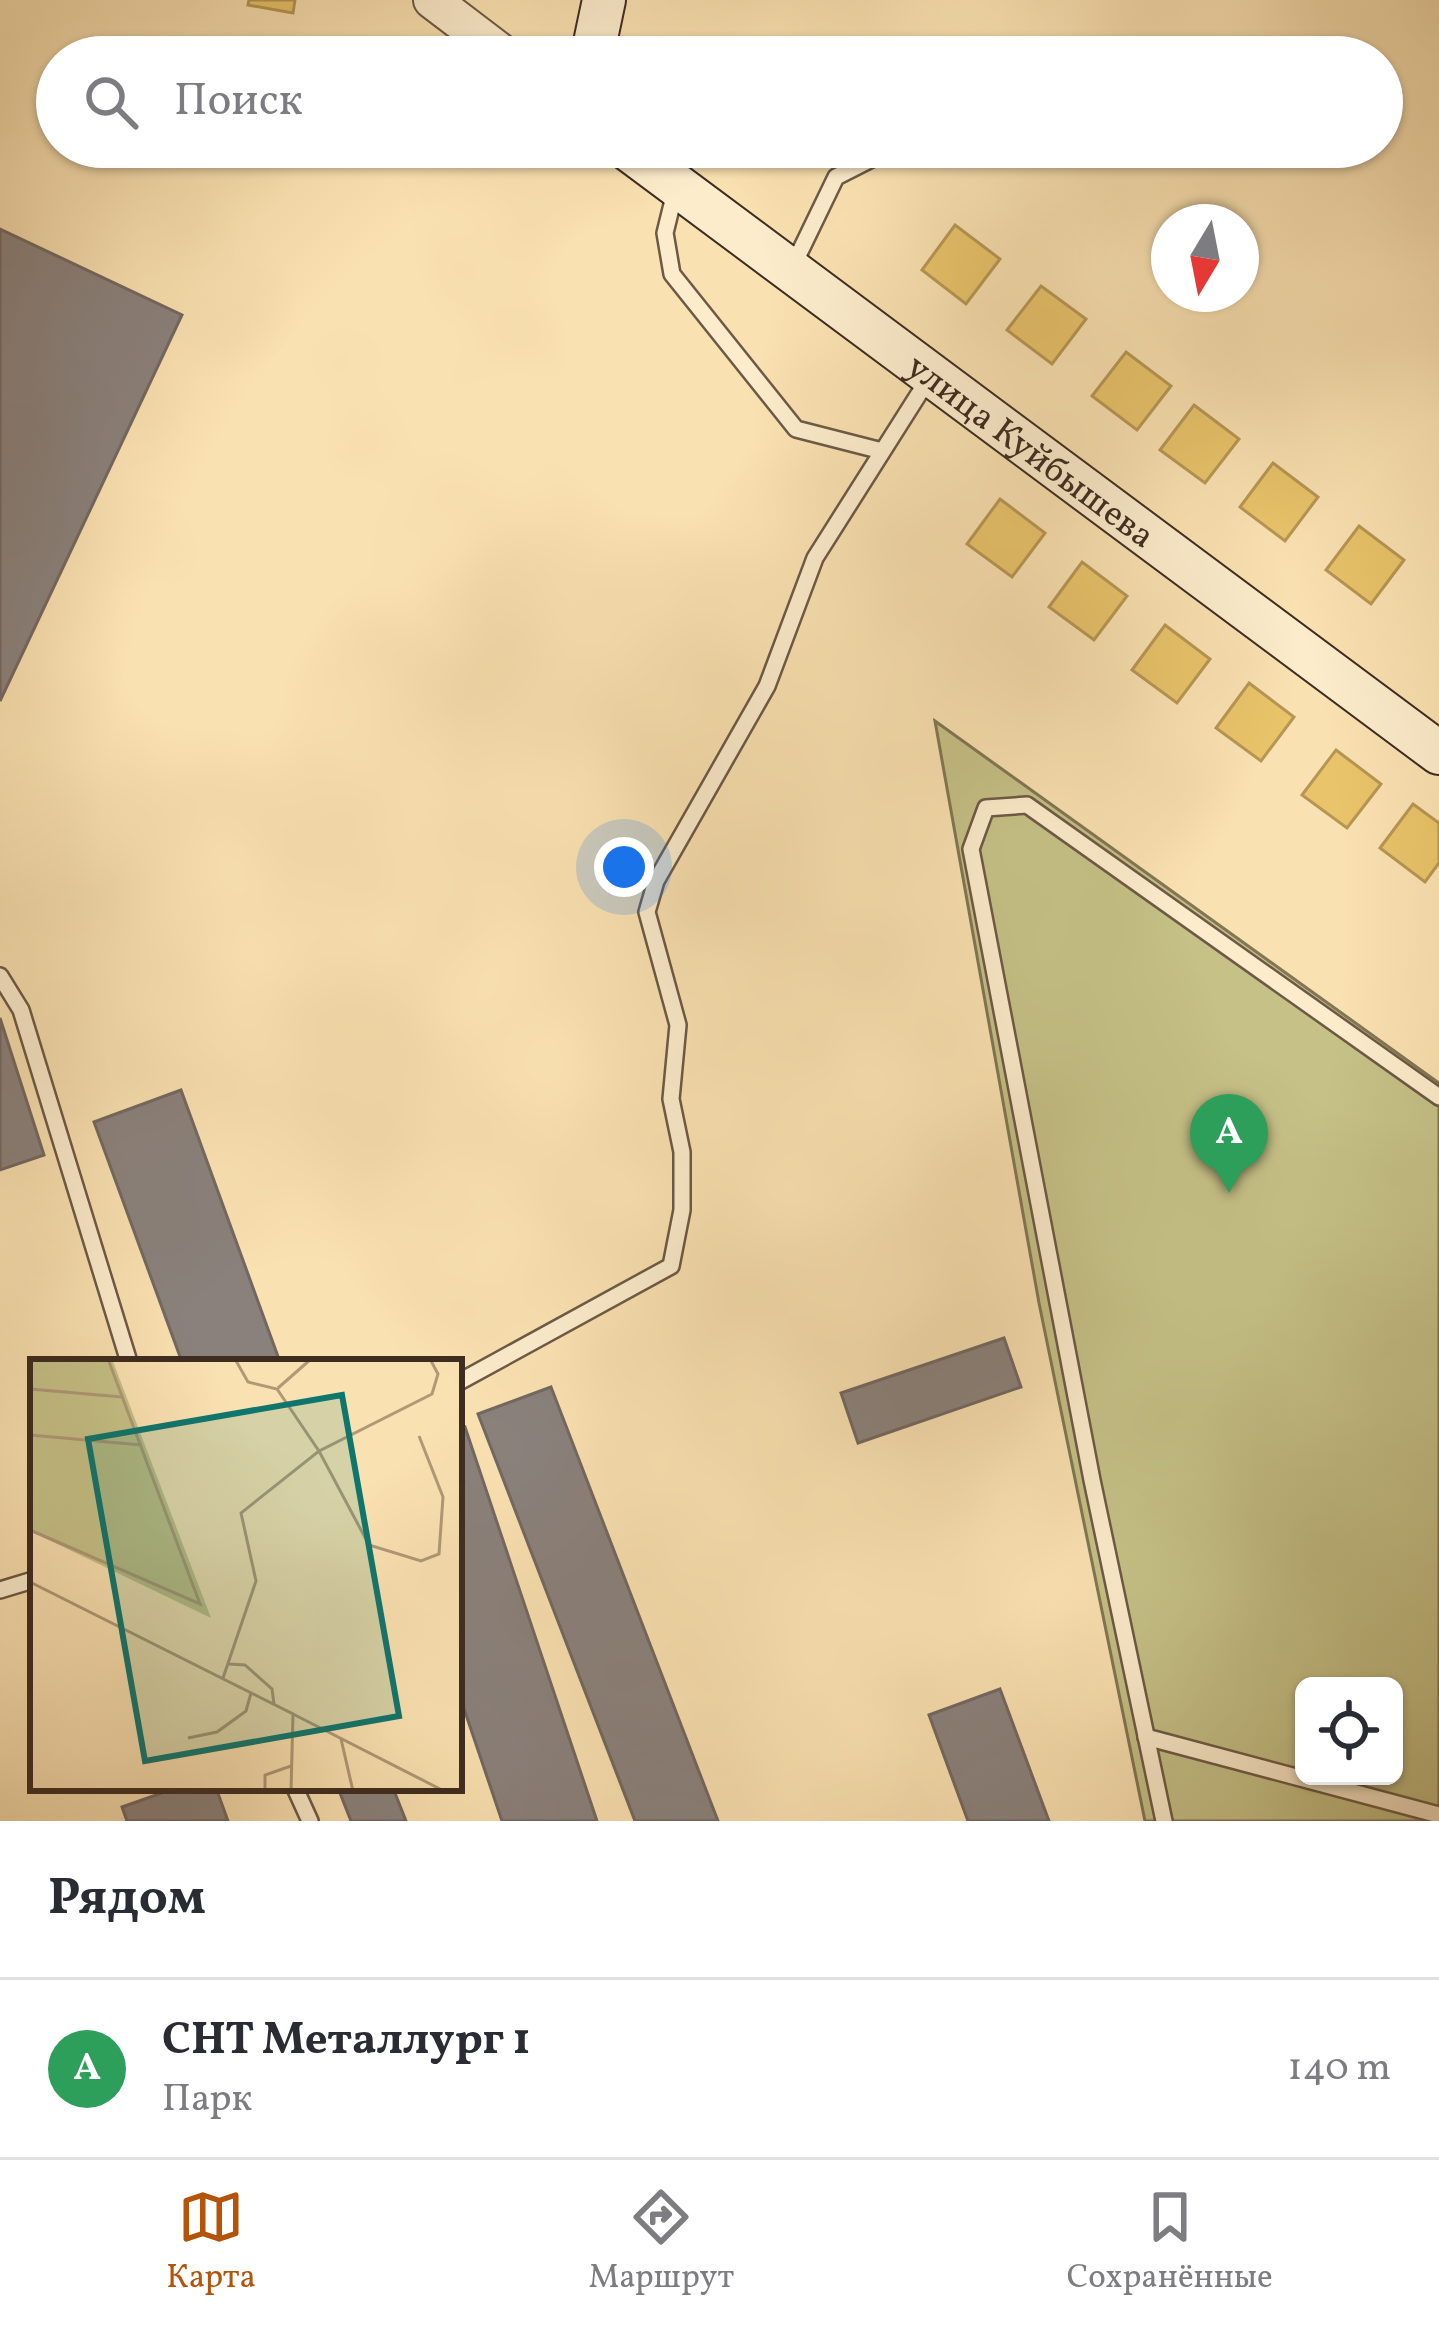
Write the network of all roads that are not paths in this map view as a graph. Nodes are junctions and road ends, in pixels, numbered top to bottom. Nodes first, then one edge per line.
1 (432, 0) edge
2 (604, 0) edge
3 (480, 36) edge
4 (596, 36) edge
5 (652, 168) edge
6 (854, 168) edge
7 (676, 187) junction
8 (791, 268) junction
9 (931, 374) junction
10 (882, 451) junction
11 (1439, 753) edge
12 (0, 976) edge
13 (1439, 1097) edge
14 (128, 1359) edge
15 (462, 1380) edge
16 (30, 1581) edge
17 (0, 1590) edge
18 (1146, 1737) junction
19 (297, 1791) edge
20 (1439, 1815) edge
21 (310, 1821) edge
22 (1164, 1821) edge

1 - 3 street
2 - 4 main road
5 - 7 main road, улица Куйбышева
6 - 8 lane
7 - 8 main road, улица Куйбышева
7 - 10 lane
8 - 9 main road, улица Куйбышева
9 - 10 lane
9 - 11 main road, улица Куйбышева
10 - 15 lane
12 - 14 lane
13 - 18 lane
16 - 17 lane
18 - 20 lane
18 - 22 lane
19 - 21 lane

